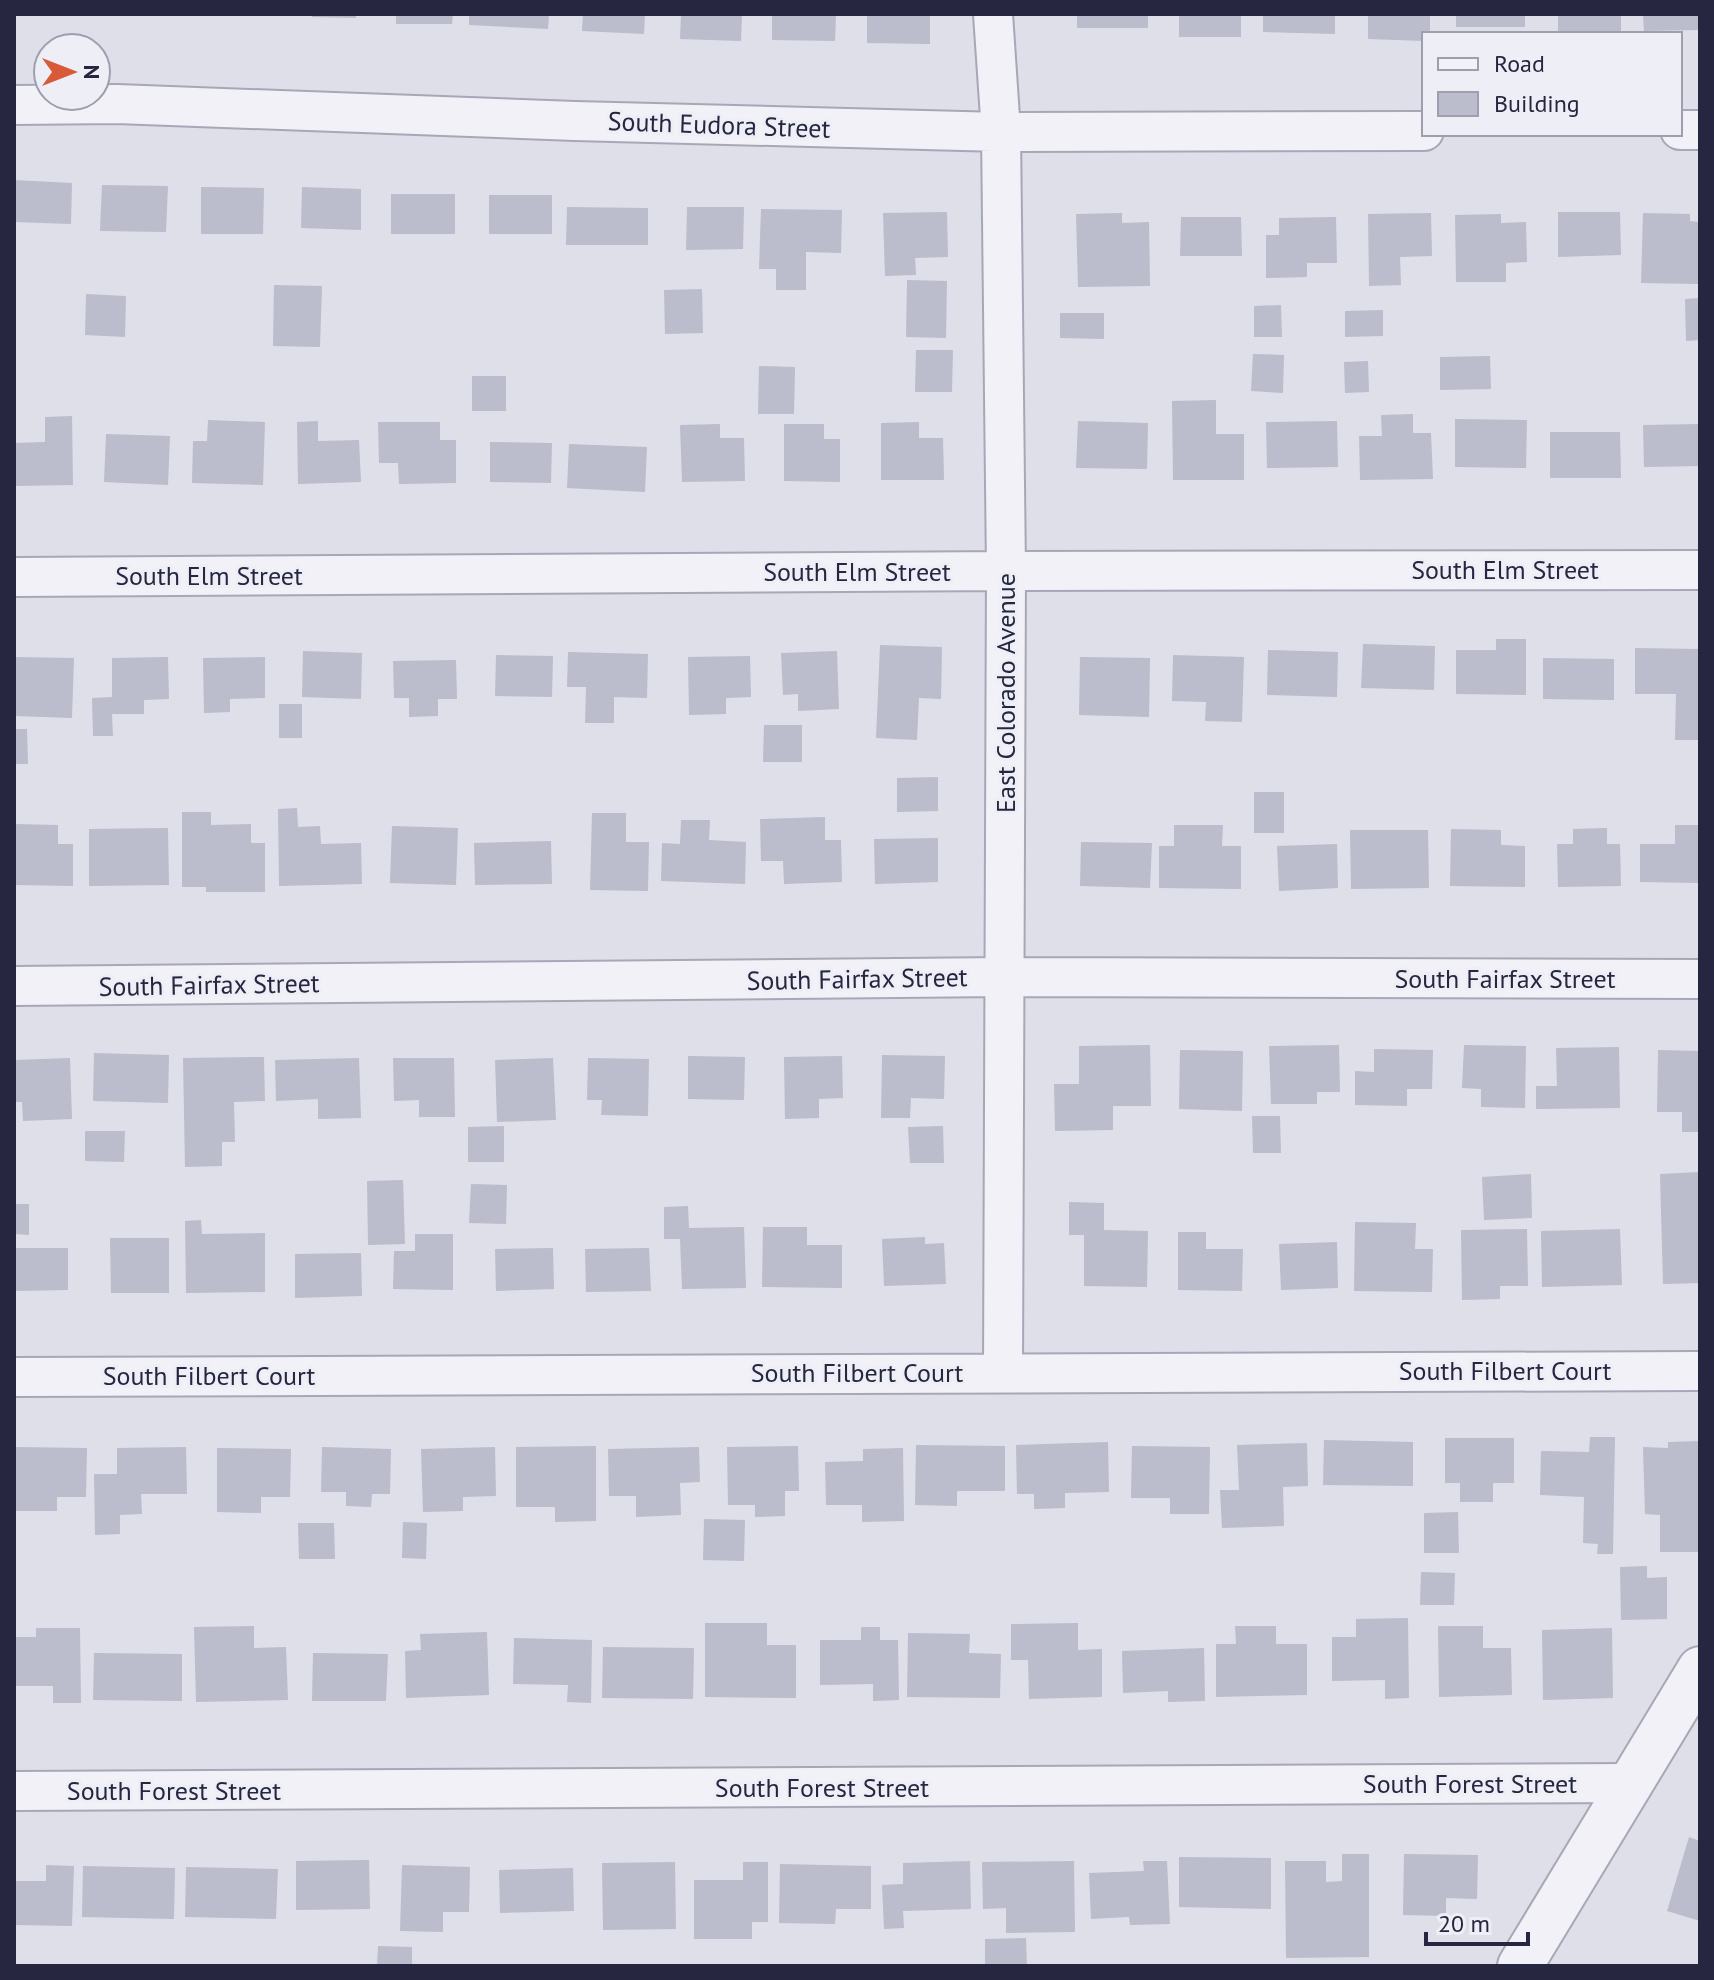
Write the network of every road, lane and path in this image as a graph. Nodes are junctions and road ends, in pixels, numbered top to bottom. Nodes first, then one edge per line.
1 (993, 14) edge
2 (14, 105) edge
3 (1422, 131) edge
4 (1001, 132) junction
5 (1700, 570) edge
6 (1006, 571) junction
7 (14, 577) edge
8 (1005, 977) junction
9 (1700, 979) edge
10 (14, 986) edge
11 (1700, 1371) edge
12 (1003, 1372) junction
13 (14, 1377) edge
14 (1700, 1669) edge
15 (1630, 1783) junction
16 (14, 1791) edge
17 (1520, 1966) edge

1 - 4 street, East Colorado Avenue
2 - 4 street, South Eudora Street
3 - 4 street, South Eudora Street
4 - 6 street, East Colorado Avenue
5 - 6 street, South Elm Street
6 - 7 street, South Elm Street
6 - 8 street, East Colorado Avenue
8 - 9 street, South Fairfax Street
8 - 10 street, South Fairfax Street
8 - 12 street, East Colorado Avenue
11 - 12 street, South Filbert Court
12 - 13 street, South Filbert Court
14 - 15 street
15 - 16 street, South Forest Street
15 - 17 street

